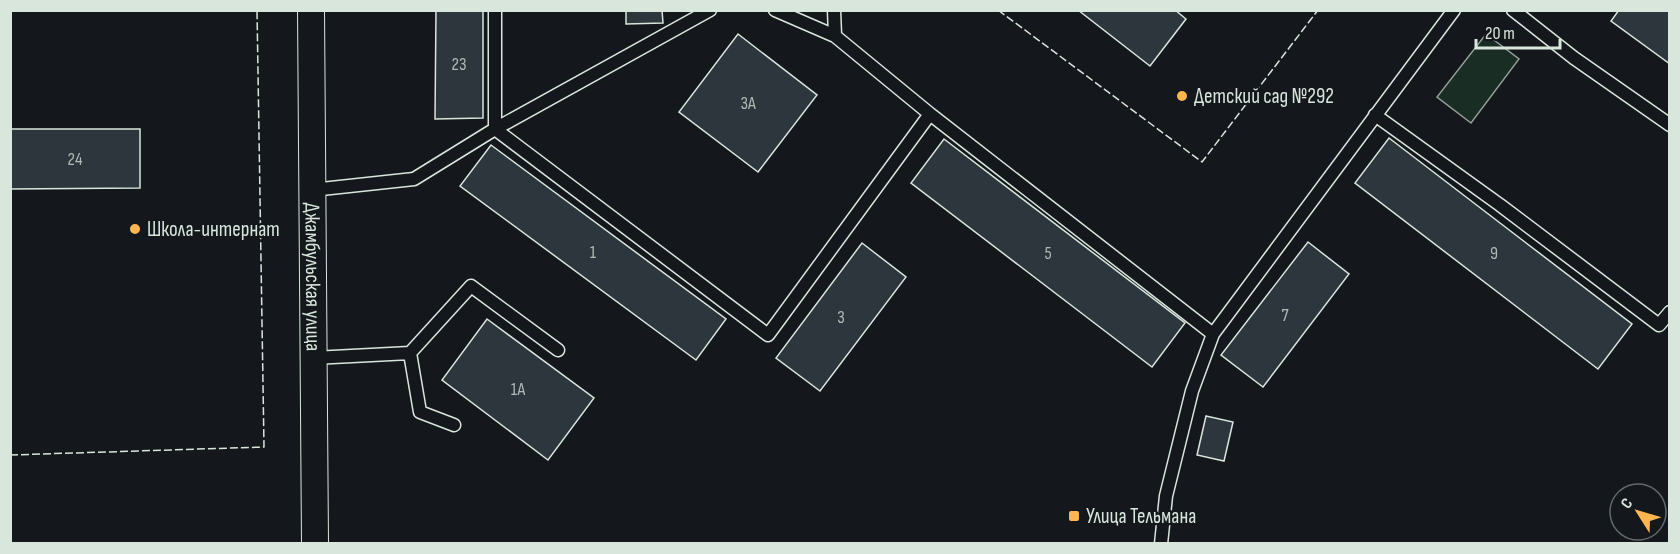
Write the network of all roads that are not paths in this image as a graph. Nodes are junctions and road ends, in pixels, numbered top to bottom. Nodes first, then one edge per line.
1 (311, 10) edge
2 (495, 10) edge
3 (710, 10) edge
4 (775, 10) edge
5 (834, 10) edge
6 (1454, 10) edge
7 (1513, 10) edge
8 (834, 36) junction
9 (930, 114) junction
10 (1375, 115) junction
11 (1670, 125) edge
12 (495, 129) junction
13 (312, 190) junction
14 (1670, 312) edge
15 (1213, 334) junction
16 (558, 350) dead end
17 (410, 353) junction
18 (313, 358) junction
19 (454, 424) dead end
20 (315, 543) edge
21 (1161, 543) edge

1 - 13 street, Джамбульская улица
2 - 12 lane
3 - 12 lane
4 - 8 lane
5 - 8 lane
6 - 10 lane
7 - 11 lane
8 - 9 lane
9 - 12 lane
9 - 15 lane
10 - 14 lane
10 - 15 lane
12 - 13 lane
13 - 18 street, Джамбульская улица
15 - 21 lane
16 - 17 lane
17 - 18 lane
17 - 19 lane
18 - 20 street, Джамбульская улица

